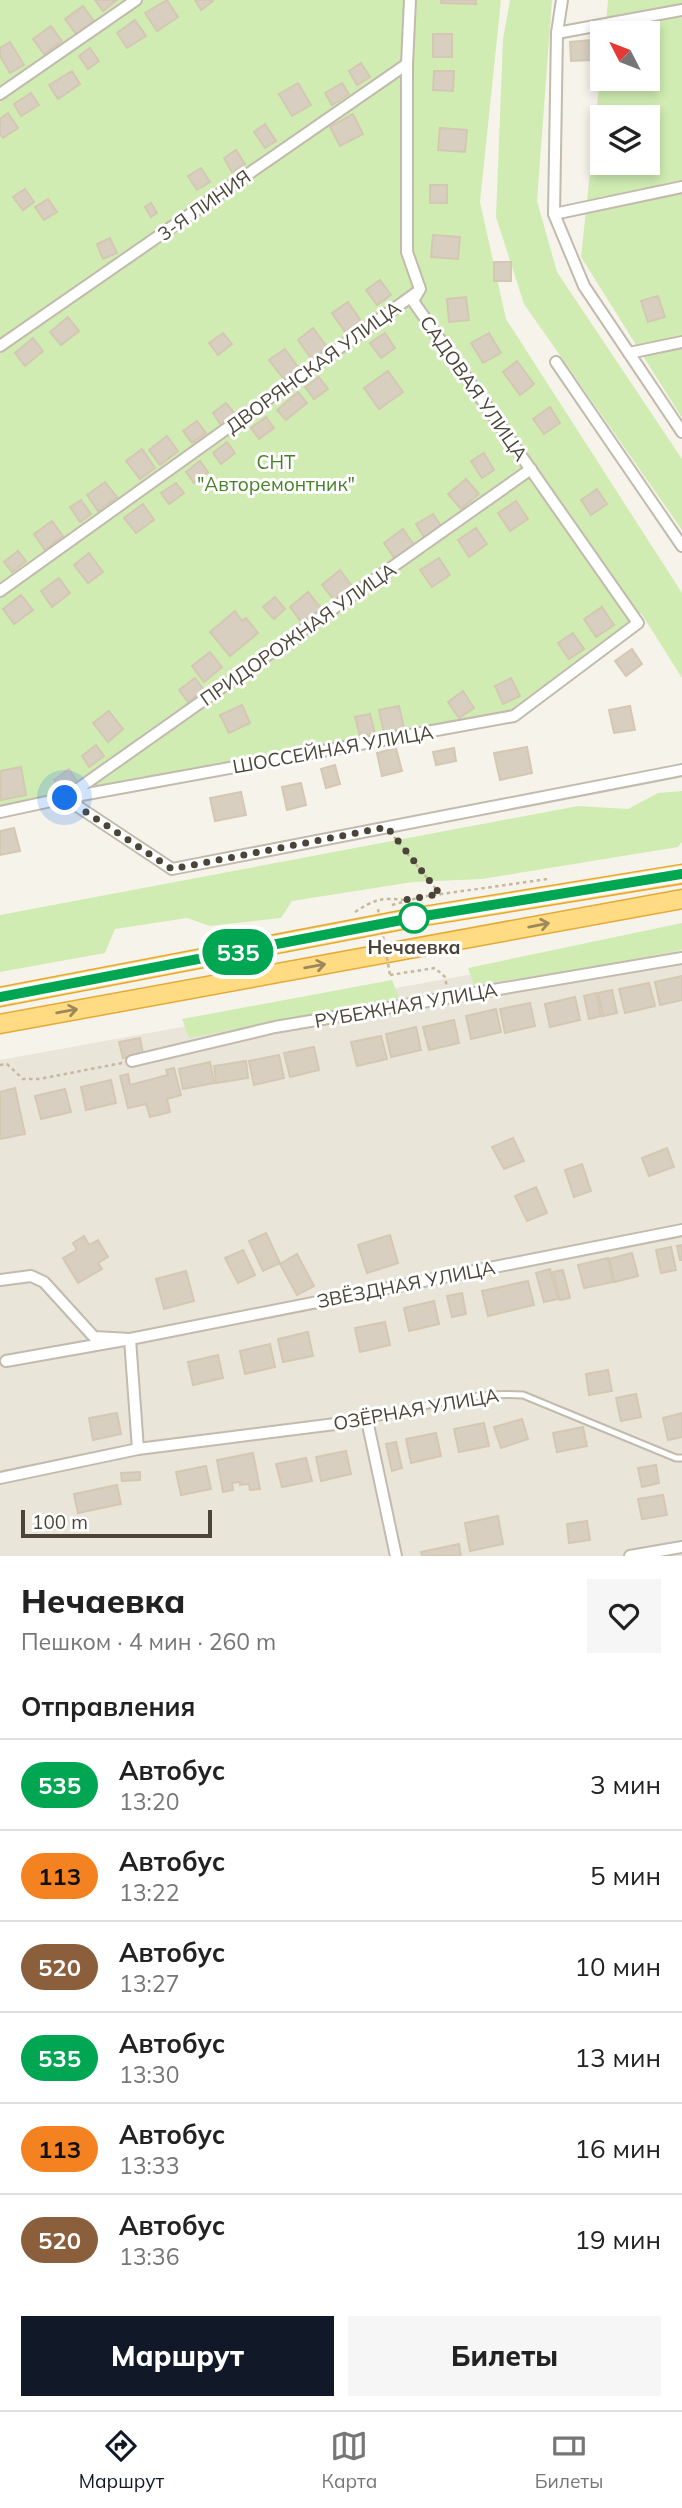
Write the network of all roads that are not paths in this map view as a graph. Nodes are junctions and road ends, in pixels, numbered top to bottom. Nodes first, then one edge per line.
1 (136, 0) edge
2 (410, 0) edge
3 (562, 0) edge
4 (682, 10) edge
5 (557, 33) junction
6 (407, 64) junction
7 (0, 94) edge
8 (682, 187) edge
9 (554, 214) junction
10 (420, 289) junction
11 (682, 342) edge
12 (0, 346) edge
13 (629, 353) junction
14 (556, 362) dead end
15 (682, 432) edge
16 (531, 469) junction
17 (682, 546) edge
18 (0, 591) edge
19 (638, 623) joint
20 (682, 770) edge
21 (65, 798) junction
22 (0, 812) edge
23 (682, 874) edge
24 (682, 899) edge
25 (682, 958) edge
26 (0, 997) edge
27 (0, 1024) edge
28 (132, 1061) road end
29 (682, 1230) edge
30 (0, 1280) edge
31 (130, 1339) junction
32 (6, 1361) dead end
33 (368, 1420) junction
34 (138, 1449) junction
35 (682, 1458) edge
36 (0, 1478) edge
37 (682, 1547) edge
38 (396, 1556) edge
39 (630, 1556) edge

1 - 7 street
2 - 6 street, САДОВАЯ УЛИЦА
3 - 5 street
4 - 5 street
5 - 9 street
6 - 10 street, САДОВАЯ УЛИЦА
6 - 12 street, 3-Я ЛИНИЯ
8 - 9 street
9 - 13 street
10 - 16 street, САДОВАЯ УЛИЦА
10 - 18 street, ДВОРЯНСКАЯ УЛИЦА
11 - 13 street
13 - 15 street
14 - 17 street
16 - 19 street, САДОВАЯ УЛИЦА
16 - 21 street, ПРИДОРОЖНАЯ УЛИЦА
19 - 21 street, ШОССЕЙНАЯ УЛИЦА
20 - 21 street
21 - 22 street, ШОССЕЙНАЯ УЛИЦА
23 - 26 highway
27 -> 24 highway
25 - 28 street, РУБЕЖНАЯ УЛИЦА
29 - 31 street, ЗВЁЗДНАЯ УЛИЦА
30 - 31 street, ЗВЁЗДНАЯ УЛИЦА
31 - 32 street, ЗВЁЗДНАЯ УЛИЦА
31 - 34 street
33 - 34 street, ОЗЁРНАЯ УЛИЦА
33 - 35 lane, ОЗЁРНАЯ УЛИЦА
33 - 38 street
34 - 36 street, ОЗЁРНАЯ УЛИЦА
37 - 39 street

